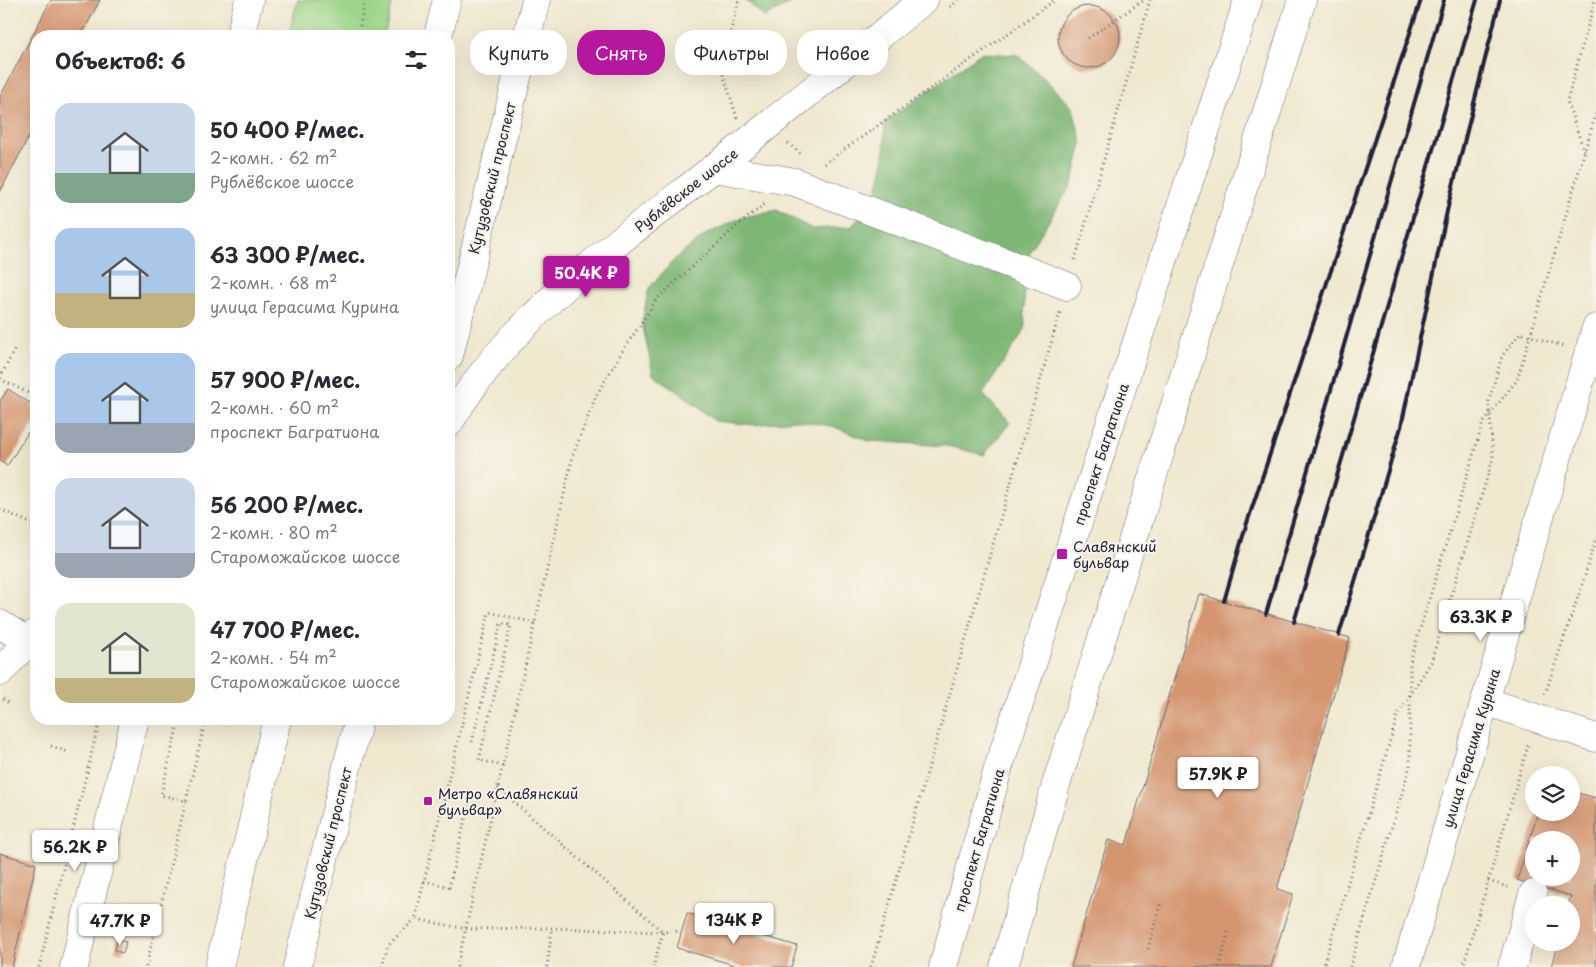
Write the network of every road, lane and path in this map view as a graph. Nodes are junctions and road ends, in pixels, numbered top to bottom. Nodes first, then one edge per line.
1 (249, 0) edge
2 (365, 0) edge
3 (447, 0) edge
4 (536, 0) edge
5 (738, 0) edge
6 (924, 0) edge
7 (1055, 0) edge
8 (1144, 0) edge
9 (1150, 0) edge
10 (1248, 0) edge
11 (1302, 0) edge
12 (1594, 0) edge
13 (242, 30) edge
14 (359, 30) edge
15 (440, 30) edge
16 (1088, 38) dead end
17 (1596, 112) edge
18 (760, 132) junction
19 (1585, 151) junction
20 (802, 156) dead end
21 (714, 168) junction
22 (795, 182) junction
23 (1067, 286) junction
24 (1596, 328) edge
25 (455, 331) edge
26 (1530, 336) junction
27 (16, 346) dead end
28 (1567, 347) dead end
29 (0, 379) edge
30 (1588, 383) edge
31 (30, 394) edge
32 (455, 412) edge
33 (1490, 413) junction
34 (0, 509) edge
35 (30, 523) edge
36 (1596, 538) edge
37 (0, 624) edge
38 (536, 624) junction
39 (30, 637) edge
40 (30, 640) edge
41 (0, 672) edge
42 (1410, 696) junction
43 (0, 697) edge
44 (1485, 701) junction
45 (10, 704) dead end
46 (1536, 718) junction
47 (99, 725) edge
48 (134, 725) edge
49 (178, 725) edge
50 (204, 725) edge
51 (276, 725) edge
52 (357, 725) edge
53 (1596, 738) edge
54 (472, 742) dead end
55 (51, 746) dead end
56 (68, 752) dead end
57 (503, 766) junction
58 (498, 788) junction
59 (472, 791) dead end
60 (186, 801) junction
61 (424, 881) junction
62 (1533, 894) dead end
63 (1161, 902) dead end
64 (415, 919) junction
65 (552, 928) junction
66 (466, 929) junction
67 (1229, 930) dead end
68 (681, 931) dead end
69 (663, 932) junction
70 (1148, 949) dead end
71 (39, 967) edge
72 (74, 967) edge
73 (146, 967) edge
74 (219, 967) edge
75 (297, 967) edge
76 (382, 967) edge
77 (457, 967) edge
78 (547, 967) edge
79 (653, 967) edge
80 (871, 967) edge
81 (943, 967) edge
82 (1004, 967) edge
83 (1219, 967) edge
84 (1323, 967) edge
85 (1350, 967) edge
86 (1406, 967) edge
87 (1462, 967) edge
88 (1512, 967) edge

1 - 13 main road
2 - 14 path
3 - 15 main road
4 - 25 main road, Кутузовский проспект
5 - 18 path
6 - 18 main road, Рублёвское шоссе
7 - 22 path
8 - 16 path
9 - 23 path
10 - 81 main road, проспект Багратиона
11 - 82 main road
12 - 19 path
17 - 19 path
18 - 20 path
18 - 21 main road, Рублёвское шоссе
19 - 26 path
21 - 22 main road
21 - 32 main road, Рублёвское шоссе
22 - 23 main road
22 - 38 path
23 - 80 path
24 - 30 main road, улица Герасима Курина
26 - 28 path
26 - 33 path
26 - 33 path
27 - 29 path
29 - 31 path
30 - 44 main road, улица Герасима Курина
33 - 42 path
33 - 42 path
34 - 35 path
36 - 46 path
37 - 39 main road
38 - 57 path
38 - 61 path
40 - 41 main road
42 - 84 path
42 - 85 path
43 - 45 path
44 - 46 main road
44 - 86 main road, улица Герасима Курина
46 - 53 main road
46 - 87 path
47 - 71 path
48 - 72 main road
49 - 60 path
50 - 60 path
51 - 74 main road
52 - 75 main road, Кутузовский проспект
54 - 57 path
55 - 56 path
57 - 58 path
58 - 66 path
58 - 69 path
59 - 61 path
60 - 73 path
61 - 64 path
62 - 88 main road
63 - 70 path
64 - 66 path
64 - 76 path
65 - 66 path
65 - 69 path
65 - 78 path
66 - 77 path
67 - 83 path
68 - 69 path
69 - 79 path

